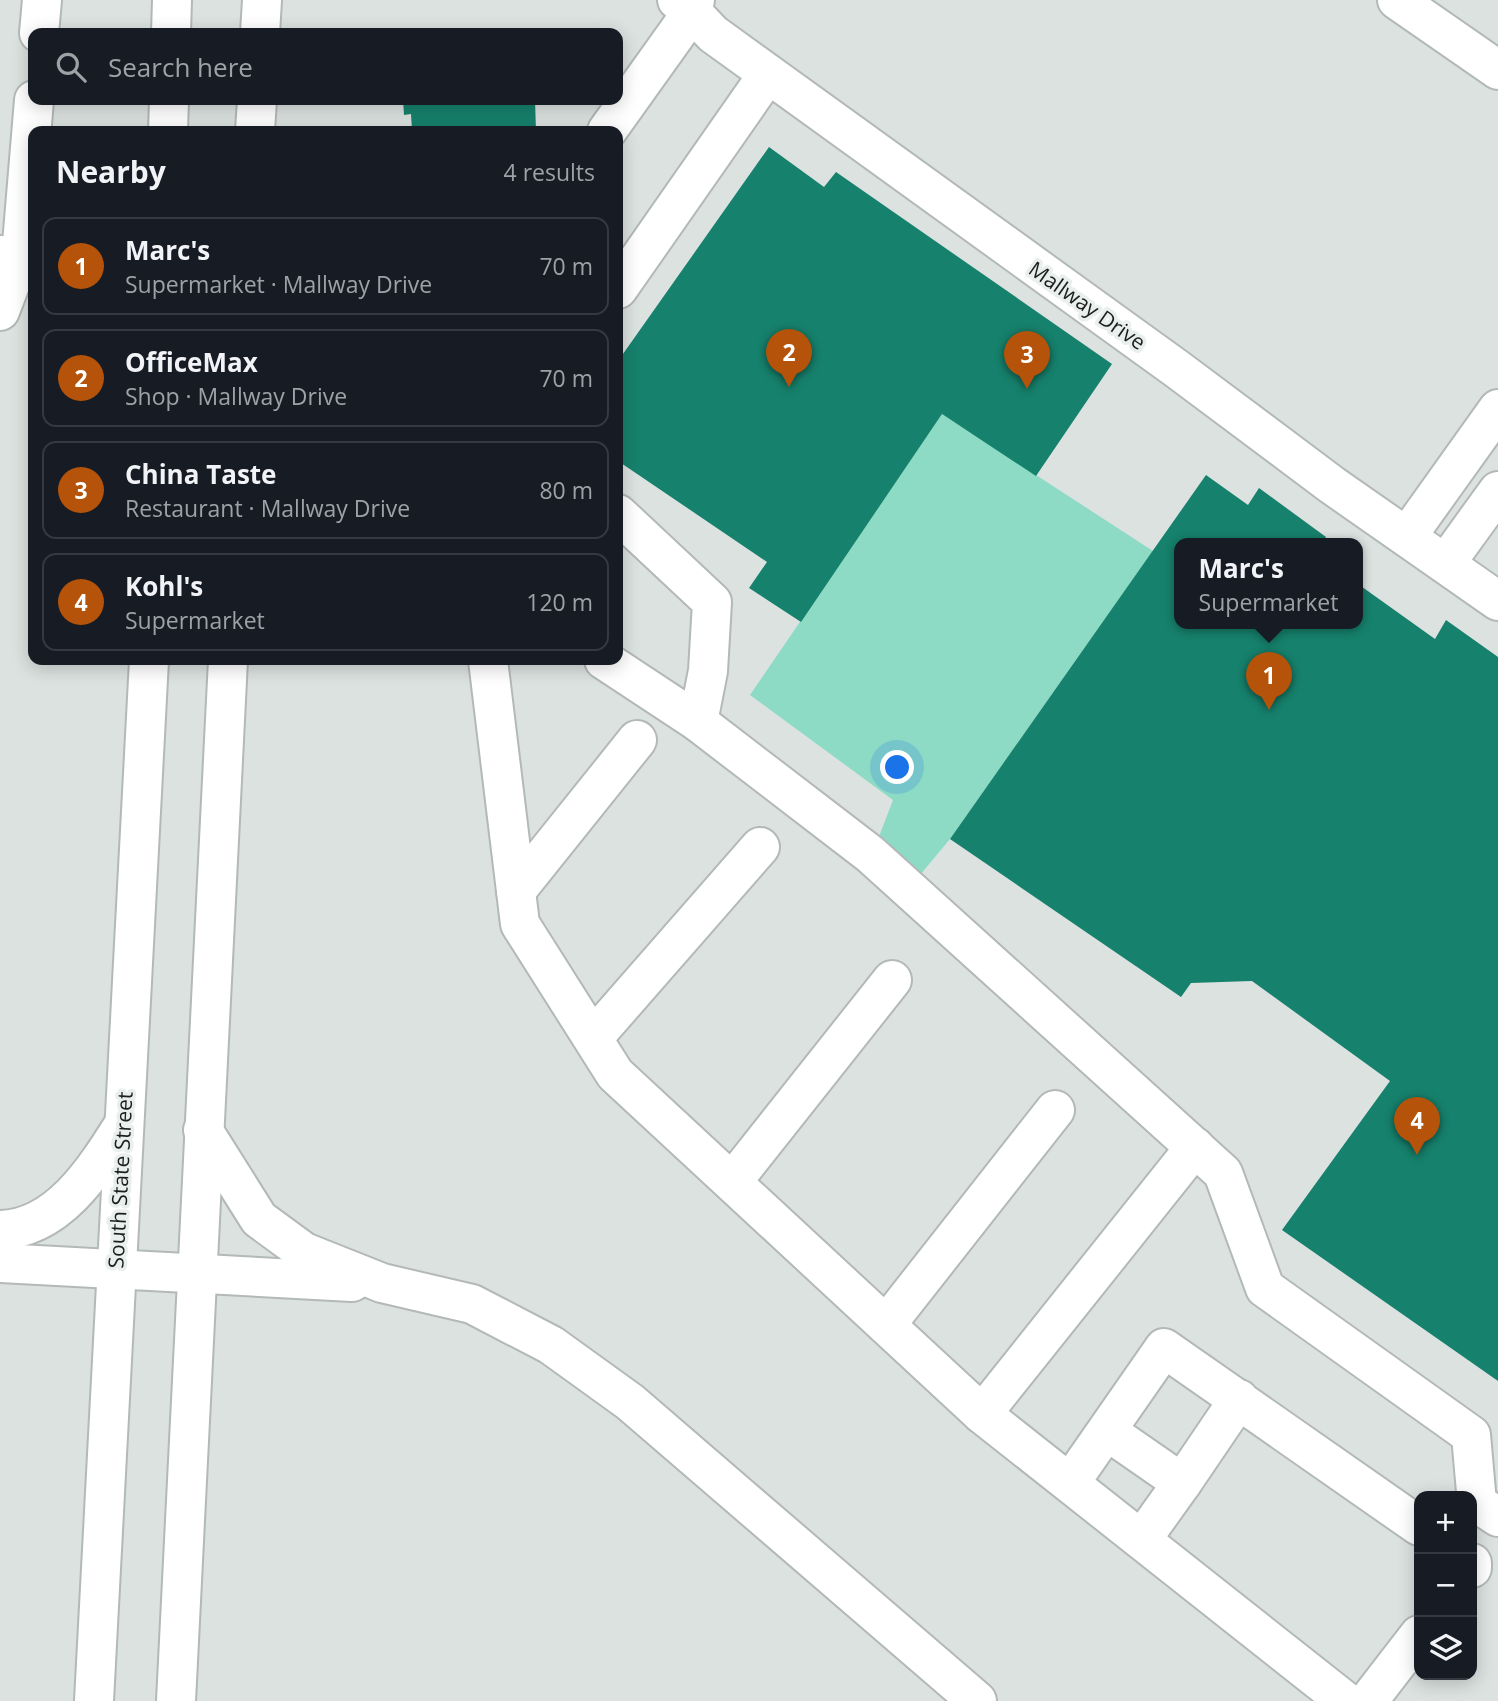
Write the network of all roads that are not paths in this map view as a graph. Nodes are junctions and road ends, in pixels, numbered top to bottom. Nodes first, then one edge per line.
1 (42, 0) edge
2 (172, 0) edge
3 (262, 0) edge
4 (1397, 0) edge
5 (688, 4) edge
6 (39, 28) edge
7 (171, 28) edge
8 (260, 28) edge
9 (1498, 70) edge
10 (768, 74) junction
11 (33, 105) edge
12 (169, 105) edge
13 (257, 105) edge
14 (30, 126) edge
15 (168, 126) edge
16 (255, 126) edge
17 (610, 126) edge
18 (28, 139) edge
19 (10, 256) edge
20 (623, 282) edge
21 (0, 312) edge
22 (1498, 410) edge
23 (1498, 491) edge
24 (623, 519) edge
25 (1408, 535) junction
26 (1446, 564) junction
27 (1498, 601) edge
28 (149, 665) edge
29 (228, 665) edge
30 (489, 665) edge
31 (612, 665) edge
32 (698, 722) junction
33 (637, 740) dead end
34 (760, 847) dead end
35 (516, 891) junction
36 (892, 980) dead end
37 (593, 1038) junction
38 (1055, 1110) dead end
39 (124, 1124) junction
40 (203, 1130) junction
41 (1195, 1147) junction
42 (732, 1182) junction
43 (0, 1230) edge
44 (0, 1263) edge
45 (116, 1270) junction
46 (196, 1275) junction
47 (382, 1283) junction
48 (886, 1325) junction
49 (1239, 1399) junction
50 (982, 1414) junction
51 (1107, 1431) junction
52 (1070, 1483) junction
53 (1182, 1483) junction
54 (1498, 1517) edge
55 (1414, 1522) edge
56 (1142, 1539) junction
57 (1414, 1641) edge
58 (94, 1701) edge
59 (176, 1701) edge
60 (977, 1701) edge
61 (1345, 1701) edge
62 (1368, 1701) edge

1 - 6 main road
2 - 7 main road
3 - 8 main road
4 - 9 main road
5 - 10 main road, Mallway Drive
5 - 17 main road
10 - 20 main road
10 - 25 main road, Mallway Drive
11 - 14 main road
12 - 15 main road
13 - 16 main road
18 - 19 main road
19 - 21 main road
22 - 25 main road
23 - 26 main road
24 - 32 main road
25 - 26 main road, Mallway Drive
26 - 27 main road, Mallway Drive
28 - 39 main road, South State Street
29 - 40 main road
30 - 35 main road
31 - 32 main road
32 - 41 main road
33 - 35 main road
34 - 37 main road
35 - 37 main road
36 - 42 main road
37 - 42 main road
38 - 48 main road
39 - 43 main road
39 - 45 main road, South State Street
40 - 46 main road
40 - 47 main road
41 - 50 main road
41 - 54 main road
42 - 48 main road
44 - 45 main road
45 - 46 main road
45 - 58 main road, South State Street
46 - 47 main road
46 - 59 main road
47 - 60 main road
48 - 50 main road
49 - 51 main road
49 - 53 main road
49 - 55 main road
50 - 52 main road
51 - 52 main road
51 - 53 main road
52 - 56 main road
53 - 56 main road
56 - 61 main road
57 - 62 main road

